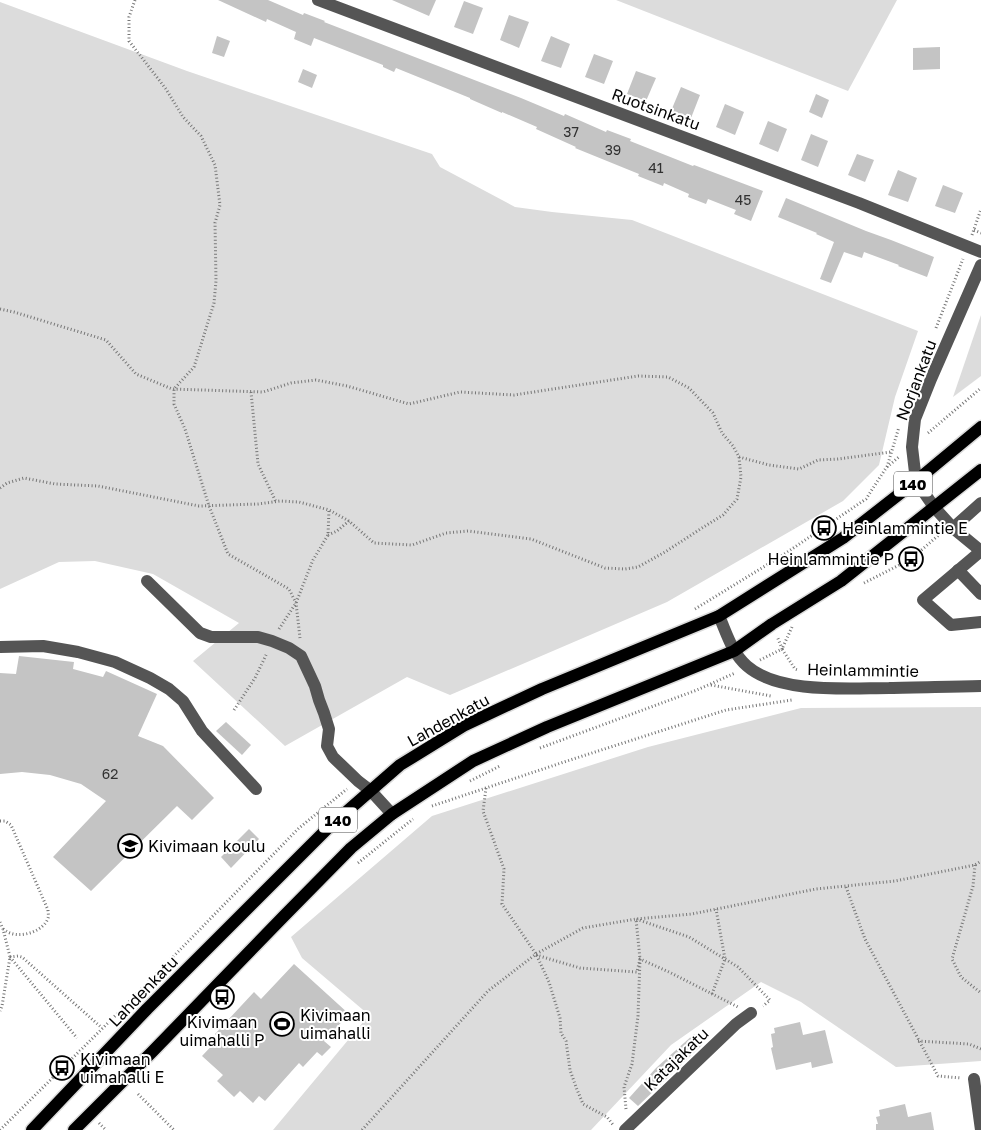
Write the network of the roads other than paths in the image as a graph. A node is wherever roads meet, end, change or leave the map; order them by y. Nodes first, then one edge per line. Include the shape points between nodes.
1 (318, 0) edge
2 (981, 252) edge
3 (981, 265) edge
4 (981, 427) edge
5 (981, 470) edge
6 (916, 481) junction
7 (981, 503) edge
8 (934, 507) junction
9 (952, 526) junction
10 (981, 551) edge
11 (958, 570) junction
12 (147, 581) dead end
13 (981, 594) edge
14 (719, 616) junction
15 (981, 622) edge
16 (0, 646) edge
17 (734, 650) junction
18 (981, 686) edge
19 (256, 789) dead end
20 (371, 791) junction
21 (392, 814) junction
22 (751, 1013) road end
23 (974, 1079) road end
24 (624, 1129) edge
25 (32, 1130) edge
26 (74, 1130) edge
27 (981, 1130) edge

1 - 2 street, Ruotsinkatu
3 - 6 street, Norjankatu via 915,418 912,447
4 - 6 main road, Lahdenkatu / 140
5 - 8 main road, 140
6 - 8 street, Norjankatu
6 - 14 main road, Lahdenkatu / 140 via 843,538
7 - 9 street
8 - 9 street, Norjankatu
8 - 17 main road, 140 via 841,580
9 - 10 street, Norjankatu
10 - 11 street
11 - 13 street
11 - 15 street via 923,600 951,625
12 - 20 street via 200,632 211,637 258,637 301,656 329,730 327,746 333,757
14 - 17 street, Heinlammintie
14 - 20 main road, Lahdenkatu / 140 via 542,689 465,725 400,765
16 - 19 street via 43,646 78,652 115,662 150,678 183,701 202,731
17 - 18 street, Heinlammintie via 747,666 764,677 786,684 824,689
17 - 21 main road, 140 via 473,761
20 - 21 street
20 - 25 main road, Lahdenkatu / 140 via 329,828 168,988
21 - 26 main road, 140 via 351,848
22 - 24 street, Katajakatu
23 - 27 street

